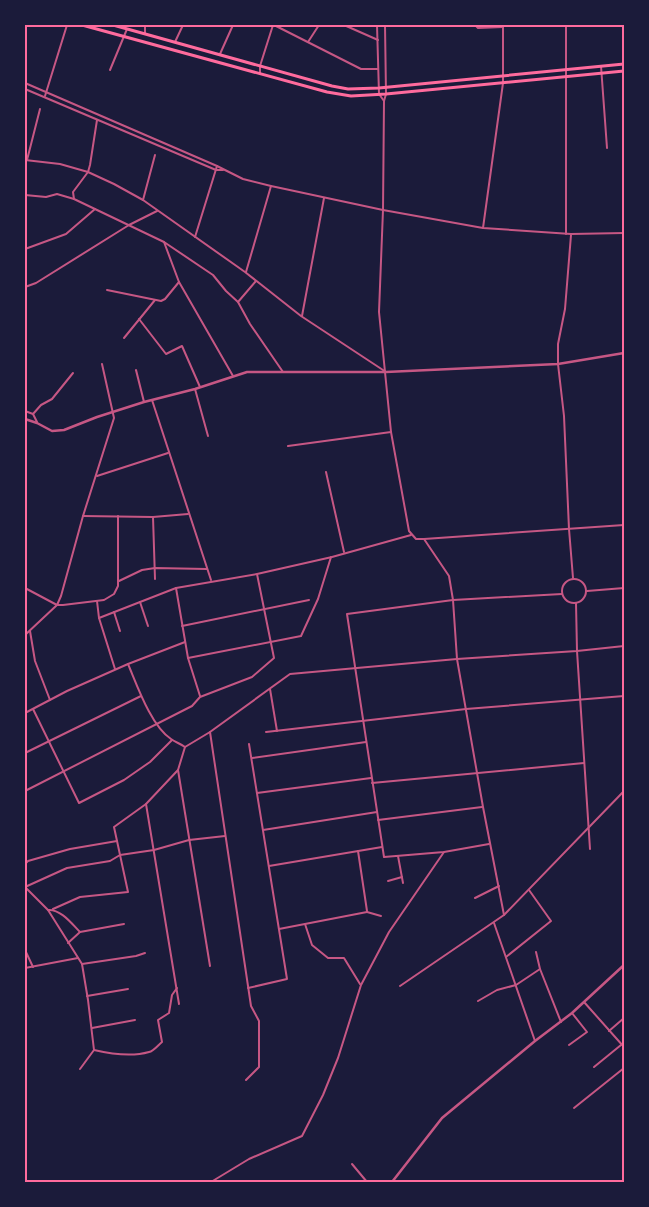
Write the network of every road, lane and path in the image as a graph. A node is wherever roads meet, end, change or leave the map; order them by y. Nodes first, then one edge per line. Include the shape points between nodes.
1 (67, 25) edge
2 (82, 25) edge
3 (113, 25) edge
4 (145, 25) edge
5 (182, 25) edge
6 (234, 25) edge
7 (273, 25) edge
8 (319, 25) edge
9 (344, 25) edge
10 (377, 25) edge
11 (385, 25) edge
12 (475, 25) edge
13 (566, 25) edge
14 (503, 26) edge
15 (281, 27) edge
16 (128, 29) junction
17 (145, 33) junction
18 (124, 36) junction
19 (378, 40) junction
20 (175, 42) junction
21 (308, 42) junction
22 (220, 54) junction
23 (624, 64) edge
24 (260, 66) junction
25 (601, 66) junction
26 (378, 69) junction
27 (566, 69) junction
28 (110, 70) dead end
29 (624, 70) edge
30 (601, 72) junction
31 (260, 74) junction
32 (503, 75) junction
33 (566, 76) junction
34 (25, 83) edge
35 (503, 83) junction
36 (386, 87) junction
37 (25, 88) edge
38 (379, 88) junction
39 (46, 92) junction
40 (379, 94) junction
41 (386, 94) junction
42 (45, 96) junction
43 (384, 100) junction
44 (40, 109) dead end
45 (97, 120) junction
46 (607, 148) dead end
47 (154, 155) dead end
48 (26, 160) edge
49 (218, 166) junction
50 (216, 170) junction
51 (225, 170) junction
52 (88, 172) junction
53 (271, 186) junction
54 (25, 195) edge
55 (324, 198) junction
56 (74, 199) junction
57 (143, 200) junction
58 (95, 209) junction
59 (383, 210) junction
60 (157, 211) junction
61 (129, 225) junction
62 (482, 228) junction
63 (624, 233) edge
64 (566, 234) junction
65 (571, 234) junction
66 (195, 236) junction
67 (164, 242) junction
68 (25, 249) edge
69 (245, 272) junction
70 (256, 281) junction
71 (179, 282) junction
72 (25, 287) edge
73 (107, 290) dead end
74 (155, 300) junction
75 (238, 302) junction
76 (301, 316) junction
77 (139, 319) junction
78 (124, 338) dead end
79 (624, 352) edge
80 (102, 364) dead end
81 (558, 364) junction
82 (136, 370) dead end
83 (283, 372) junction
84 (386, 372) junction
85 (72, 373) dead end
86 (233, 376) junction
87 (200, 387) junction
88 (195, 389) junction
89 (152, 400) junction
90 (144, 402) junction
91 (25, 411) edge
92 (112, 412) junction
93 (33, 414) junction
94 (25, 419) edge
95 (37, 423) junction
96 (391, 432) junction
97 (208, 436) dead end
98 (288, 446) dead end
99 (168, 453) junction
100 (326, 472) dead end
101 (96, 477) junction
102 (189, 514) junction
103 (83, 516) junction
104 (118, 516) junction
105 (153, 517) junction
106 (624, 525) edge
107 (569, 529) junction
108 (411, 535) junction
109 (424, 539) junction
110 (344, 552) junction
111 (332, 556) junction
112 (155, 568) junction
113 (207, 569) junction
114 (257, 574) junction
115 (573, 578) junction
116 (155, 579) dead end
117 (118, 581) junction
118 (211, 581) junction
119 (25, 588) edge
120 (176, 588) junction
121 (624, 588) edge
122 (587, 591) junction
123 (562, 594) junction
124 (309, 600) dead end
125 (453, 600) junction
126 (97, 601) junction
127 (140, 602) junction
128 (576, 604) junction
129 (57, 605) junction
130 (264, 609) junction
131 (114, 612) junction
132 (99, 618) junction
133 (148, 626) dead end
134 (182, 626) junction
135 (30, 631) junction
136 (120, 631) dead end
137 (25, 635) edge
138 (185, 642) junction
139 (270, 642) junction
140 (624, 646) edge
141 (577, 651) junction
142 (188, 658) junction
143 (457, 659) junction
144 (128, 664) junction
145 (355, 668) junction
146 (115, 670) junction
147 (270, 689) junction
148 (141, 696) junction
149 (624, 696) edge
150 (200, 697) junction
151 (50, 700) junction
152 (580, 700) junction
153 (466, 708) junction
154 (33, 709) junction
155 (25, 713) edge
156 (363, 721) junction
157 (157, 724) junction
158 (277, 731) junction
159 (210, 732) junction
160 (266, 732) dead end
161 (173, 740) junction
162 (48, 741) junction
163 (366, 742) junction
164 (249, 744) dead end
165 (184, 746) junction
166 (25, 753) edge
167 (252, 758) junction
168 (584, 763) junction
169 (178, 770) junction
170 (63, 771) junction
171 (478, 773) junction
172 (371, 778) junction
173 (372, 783) junction
174 (25, 791) edge
175 (624, 791) edge
176 (257, 793) junction
177 (146, 804) junction
178 (483, 807) junction
179 (376, 812) junction
180 (378, 820) junction
181 (588, 828) junction
182 (263, 830) junction
183 (225, 836) junction
184 (189, 840) junction
185 (117, 841) junction
186 (490, 844) junction
187 (382, 848) junction
188 (590, 849) dead end
189 (154, 850) junction
190 (358, 851) junction
191 (444, 852) junction
192 (120, 855) junction
193 (398, 856) junction
194 (25, 864) edge
195 (269, 866) junction
196 (402, 877) junction
197 (388, 881) dead end
198 (403, 883) dead end
199 (25, 886) edge
200 (499, 886) junction
201 (530, 890) junction
202 (475, 898) dead end
203 (53, 909) junction
204 (48, 910) junction
205 (367, 912) junction
206 (504, 915) junction
207 (381, 916) dead end
208 (494, 923) junction
209 (124, 924) dead end
210 (305, 924) junction
211 (279, 929) junction
212 (80, 932) junction
213 (68, 943) junction
214 (25, 950) edge
215 (536, 952) dead end
216 (145, 953) dead end
217 (506, 957) junction
218 (78, 958) junction
219 (82, 964) junction
220 (624, 965) edge
221 (210, 966) dead end
222 (33, 967) junction
223 (25, 968) edge
224 (540, 969) junction
225 (516, 984) junction
226 (361, 985) junction
227 (400, 986) dead end
228 (177, 988) junction
229 (248, 988) junction
230 (128, 989) dead end
231 (88, 996) junction
232 (478, 1002) dead end
233 (584, 1002) junction
234 (179, 1004) dead end
235 (572, 1013) junction
236 (624, 1018) edge
237 (135, 1020) dead end
238 (562, 1022) junction
239 (92, 1028) junction
240 (610, 1031) junction
241 (535, 1041) junction
242 (569, 1045) dead end
243 (621, 1045) junction
244 (624, 1048) edge
245 (94, 1050) junction
246 (594, 1067) dead end
247 (624, 1068) edge
248 (80, 1069) dead end
249 (246, 1080) dead end
250 (574, 1108) dead end
251 (352, 1164) dead end
252 (211, 1182) edge
253 (367, 1182) edge
254 (392, 1182) edge

1 - 39 street
2 - 18 main road
3 - 16 main road
4 - 17 street
5 - 20 street
6 - 22 street
7 - 15 street
7 - 24 street
8 - 21 street
9 - 19 street
10 - 19 street
11 - 36 street
12 - 14 street via 478,28
13 - 27 street
14 - 32 street
15 - 21 street
16 - 17 main road
16 - 18 street
17 - 20 main road
18 - 28 street
18 - 31 main road
19 - 26 street
20 - 22 main road
21 - 26 street via 361,69
22 - 24 main road
23 - 25 main road
24 - 31 street
24 - 38 main road via 340,88
25 - 27 main road
25 - 30 street
26 - 38 street
27 - 32 main road
27 - 33 street
29 - 30 main road
30 - 33 main road
30 - 46 street
31 - 40 main road via 351,96
32 - 35 street
32 - 36 main road
33 - 35 main road
33 - 64 street
34 - 39 street
35 - 41 main road
35 - 62 street
36 - 38 main road
36 - 41 street
37 - 42 street
38 - 40 street
39 - 42 street
39 - 49 street
40 - 41 main road
40 - 43 street
41 - 43 street
42 - 45 street
43 - 59 street
44 - 48 street
45 - 50 street
45 - 52 street
47 - 57 street
48 - 52 street via 60,164
49 - 50 street
49 - 51 street
50 - 51 street
50 - 66 street
51 - 53 street
52 - 56 street via 73,192
52 - 57 street
53 - 55 street
53 - 69 street
54 - 56 street via 57,194
55 - 59 street
55 - 76 street
56 - 58 street
57 - 60 street
58 - 61 street
58 - 68 street via 66,234
59 - 62 street
59 - 84 street via 379,312
60 - 61 street
60 - 66 street
61 - 67 street
61 - 72 street
62 - 64 street
63 - 65 street
64 - 65 street
65 - 81 street
66 - 69 street
67 - 71 street
67 - 75 street via 213,275
69 - 70 street
70 - 75 street
70 - 76 street
71 - 74 street via 165,299
71 - 86 street
73 - 74 street
74 - 77 street
75 - 83 street
76 - 84 street
77 - 78 street
77 - 87 street via 166,354 182,346
79 - 81 street
80 - 92 street
81 - 84 street
81 - 107 street via 564,416
82 - 90 street
83 - 84 street
83 - 86 street via 247,372
84 - 96 street
85 - 93 street via 52,399
86 - 87 street
87 - 88 street
88 - 89 street
88 - 97 street
89 - 90 street
89 - 99 street
90 - 92 street
91 - 93 street
92 - 95 street via 56,432
92 - 101 street via 114,418
93 - 95 street
94 - 95 street
96 - 98 street
96 - 108 street
99 - 101 street
99 - 102 street
100 - 110 street
101 - 103 street
102 - 105 street
102 - 113 street
103 - 104 street
103 - 129 street
104 - 105 street
104 - 117 street
105 - 112 street
106 - 107 street
107 - 109 street
107 - 115 street
108 - 109 street
108 - 110 street
109 - 125 street via 449,576
110 - 111 street
111 - 114 street
111 - 139 street via 301,636
112 - 113 street
112 - 116 street
112 - 117 street
113 - 118 street
114 - 118 street
114 - 130 street
115 - 122 street via 582,582
115 - 123 street via 564,584
117 - 126 street via 114,594
118 - 120 street
119 - 129 street
120 - 127 street
120 - 134 street
121 - 122 street
122 - 128 street via 584,599
123 - 125 street
123 - 128 street via 567,601
124 - 130 street
125 - 143 street
125 - 145 street via 347,614
126 - 129 street
126 - 132 street
127 - 131 street
127 - 133 street
128 - 141 street
129 - 135 street
130 - 134 street
130 - 139 street
131 - 132 street
131 - 136 street
132 - 146 street
134 - 138 street
135 - 137 street
135 - 151 street via 35,661
138 - 142 street
138 - 144 street
139 - 142 street
139 - 150 street via 274,658 252,677
140 - 141 street
141 - 143 street
141 - 152 street
142 - 150 street
143 - 145 street
143 - 153 street
144 - 146 street
144 - 148 street
145 - 147 street via 290,674
145 - 156 street
146 - 151 street
147 - 158 street
147 - 159 street
148 - 157 street
148 - 162 street
149 - 152 street
150 - 157 street via 192,706
151 - 154 street
152 - 153 street
152 - 168 street
153 - 156 street
153 - 171 street
154 - 155 street
154 - 162 street
156 - 158 street
156 - 163 street
157 - 161 street
157 - 170 street
158 - 160 street
159 - 165 street
159 - 183 street
161 - 165 street
161 - 170 street via 124,780 79,803
162 - 166 street
162 - 170 street
163 - 167 street
163 - 172 street
164 - 167 street
165 - 169 street
167 - 176 street
168 - 171 street
168 - 181 street
169 - 177 street
169 - 184 street
170 - 174 street
171 - 173 street
171 - 178 street
172 - 173 street
172 - 176 street
173 - 179 street
175 - 181 street
176 - 182 street
177 - 185 street via 114,826
177 - 189 street
178 - 180 street
178 - 186 street
179 - 180 street
179 - 182 street
180 - 187 street
181 - 188 street
181 - 201 street
182 - 195 street
183 - 184 street
183 - 229 street
184 - 189 street
184 - 221 street
185 - 192 street
185 - 194 street via 70,848
186 - 191 street
186 - 200 street
187 - 190 street
187 - 193 street via 384,857
189 - 192 street
189 - 228 street
190 - 195 street
190 - 205 street
191 - 193 street
191 - 226 street via 389,932
192 - 199 street via 110,861 67,868
192 - 203 street via 128,892 80,897
193 - 196 street
195 - 211 street
196 - 197 street
196 - 198 street
199 - 204 street
200 - 202 street
200 - 206 street
201 - 206 street
201 - 217 street via 551,921
203 - 204 street
203 - 212 street
204 - 213 street
205 - 207 street
205 - 210 street
206 - 208 street
208 - 217 street
208 - 227 street
209 - 212 street
210 - 211 street
210 - 226 street via 312,945 328,958 344,958
211 - 229 street via 287,979
212 - 213 street
213 - 218 street
214 - 222 street
215 - 224 street
216 - 219 street
217 - 225 street
218 - 219 street
218 - 222 street
219 - 231 street
220 - 233 street
222 - 223 street
224 - 225 street
224 - 238 street
225 - 232 street via 497,990
225 - 241 street
226 - 252 street via 332,1073 302,1136 249,1159
228 - 234 street
228 - 245 street via 172,995 169,1013 158,1020 162,1042 151,1052 110,1054
229 - 249 street via 251,1006 259,1021 259,1067
230 - 231 street
231 - 239 street
233 - 235 street
233 - 240 street
235 - 238 street
235 - 242 street via 587,1032
236 - 240 street
237 - 239 street
238 - 241 street
239 - 245 street
240 - 243 street
241 - 254 street via 442,1118
243 - 244 street
243 - 246 street
245 - 248 street
247 - 250 street
251 - 253 street

